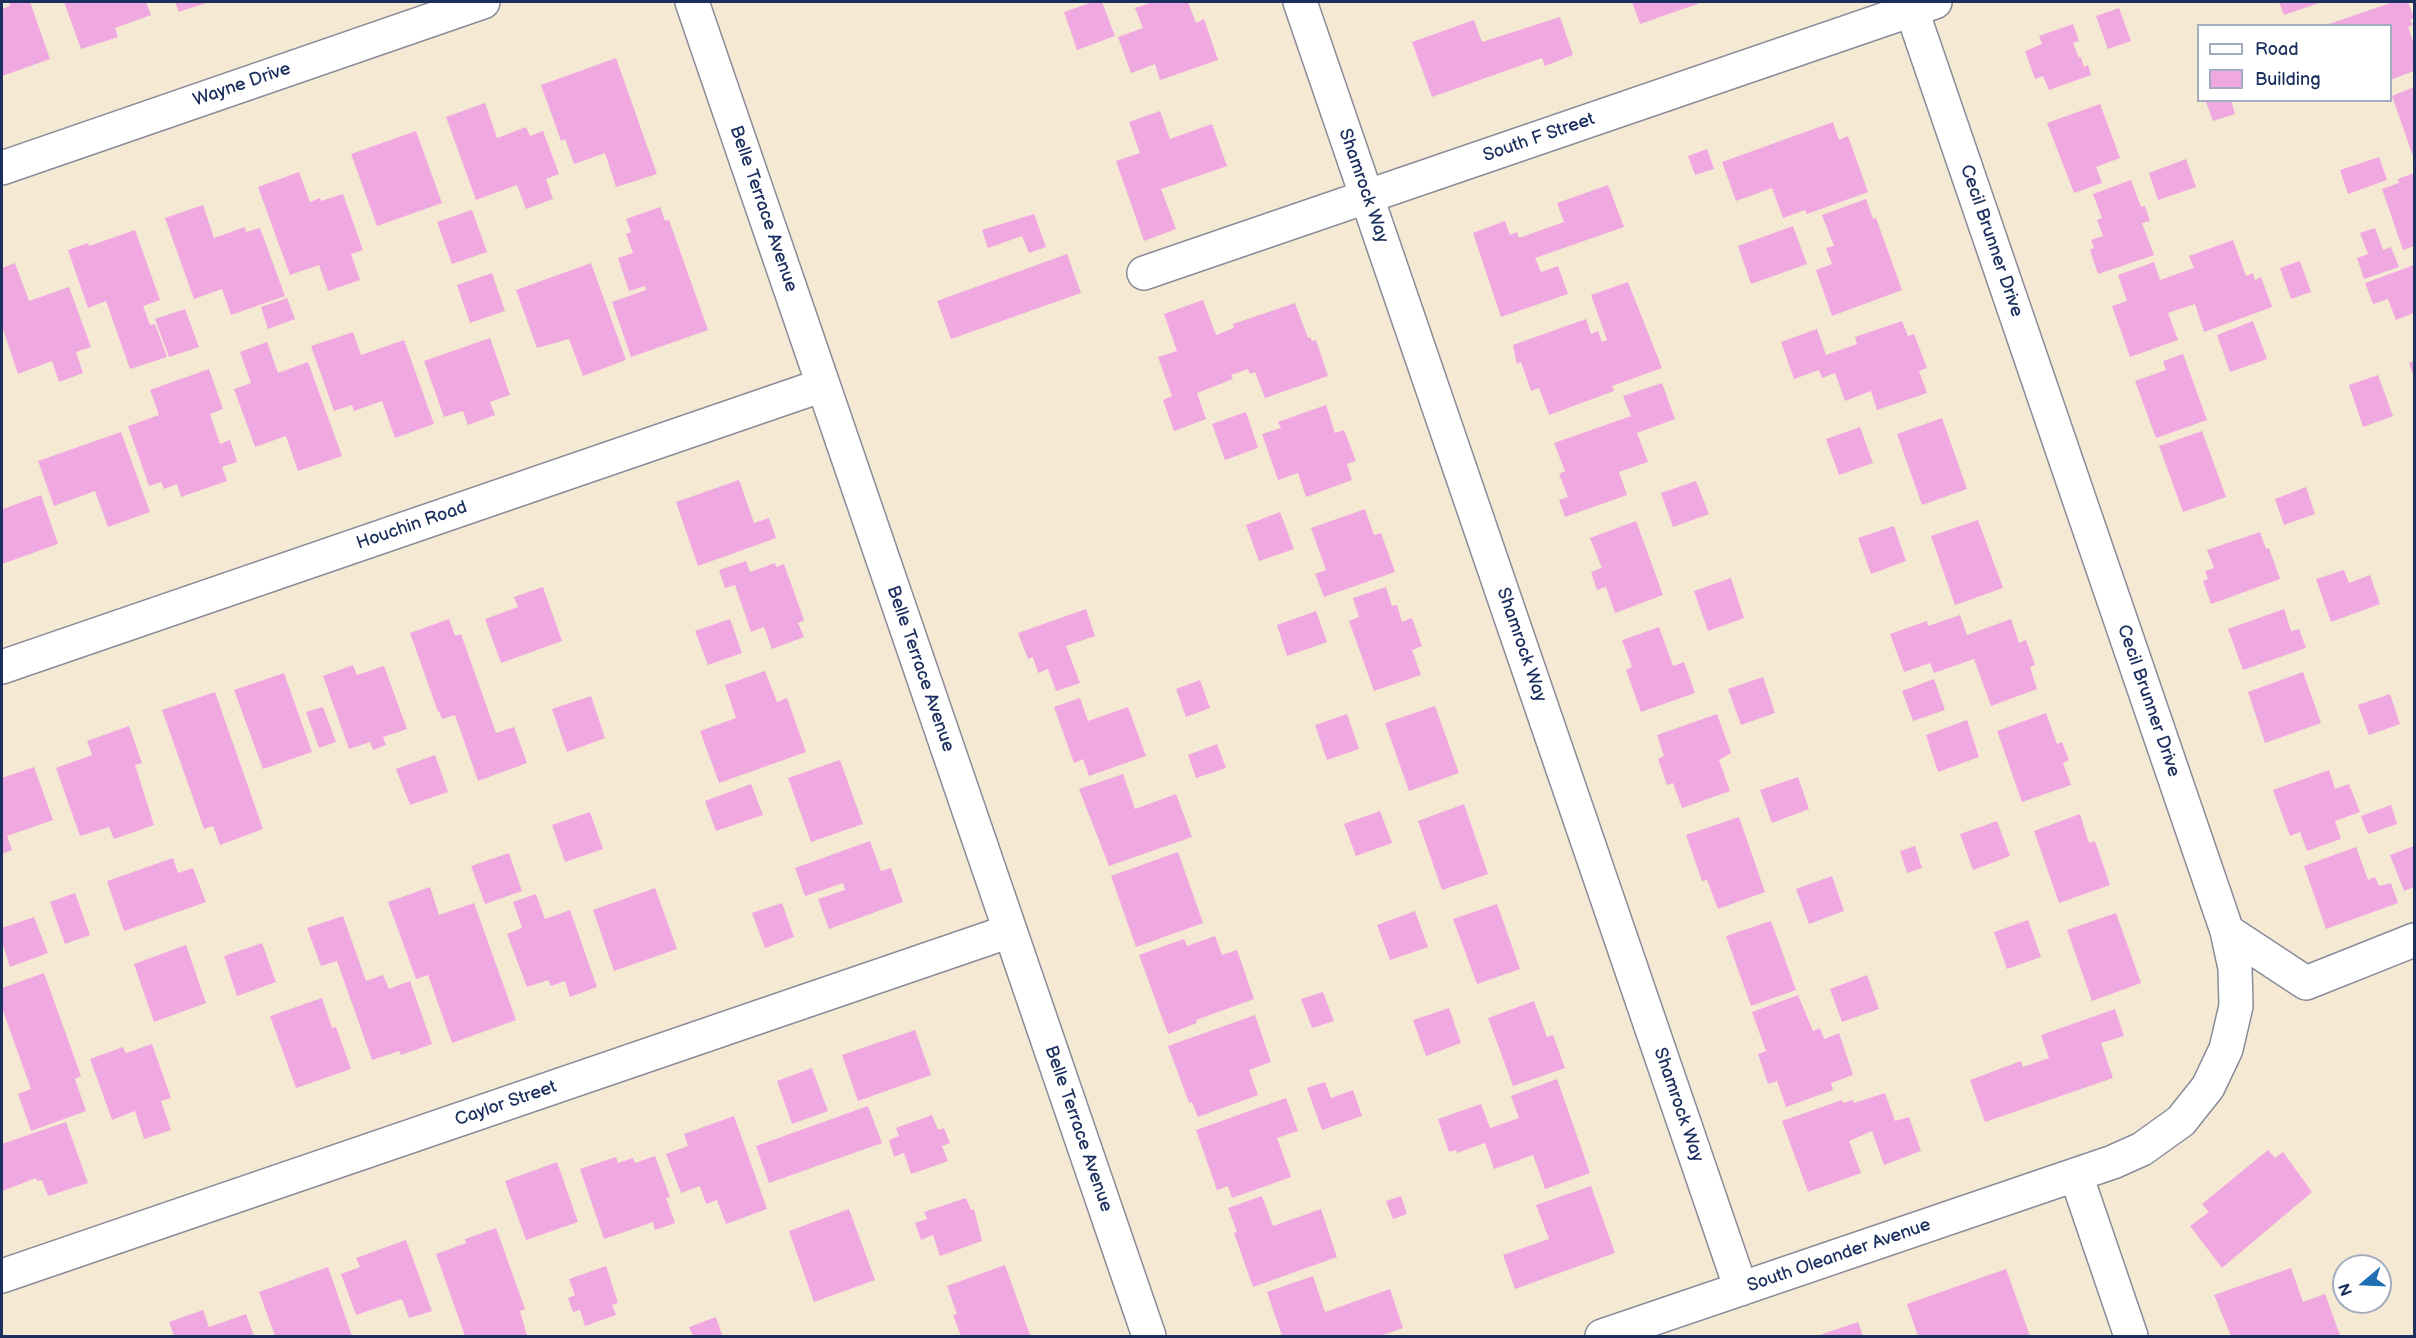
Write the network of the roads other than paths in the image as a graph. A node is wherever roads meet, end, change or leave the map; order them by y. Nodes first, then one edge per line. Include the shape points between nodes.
1 (483, 2) edge
2 (692, 2) edge
3 (1300, 2) edge
4 (1918, 4) edge
5 (2, 168) edge
6 (1367, 197) junction
7 (1144, 273) dead end
8 (823, 385) junction
9 (2, 667) edge
10 (1010, 931) junction
11 (2227, 931) junction
12 (2415, 940) edge
13 (2076, 1175) junction
14 (2, 1276) edge
15 (1741, 1289) junction
16 (1649, 1329) edge
17 (1149, 1336) edge
18 (1602, 1336) edge
19 (2131, 1336) edge

1 - 5 street, Wayne Drive
2 - 8 street, Belle Terrace Avenue
3 - 6 street, Shamrock Way
4 - 6 street, South F Street
4 - 11 street, Cecil Brunner Drive
6 - 7 street, South F Street
6 - 15 street, Shamrock Way
8 - 9 street, Houchin Road
8 - 10 street, Belle Terrace Avenue
10 - 14 street, Caylor Street
10 - 17 street, Belle Terrace Avenue
11 - 12 street via 2306,983
11 - 13 street, Cecil Brunner Drive via 2235,968 2236,1006 2226,1049 2208,1087 2181,1121 2142,1149
13 - 15 street, South Oleander Avenue
13 - 19 street
15 - 16 street, South Oleander Avenue
16 - 18 street, South Oleander Avenue

